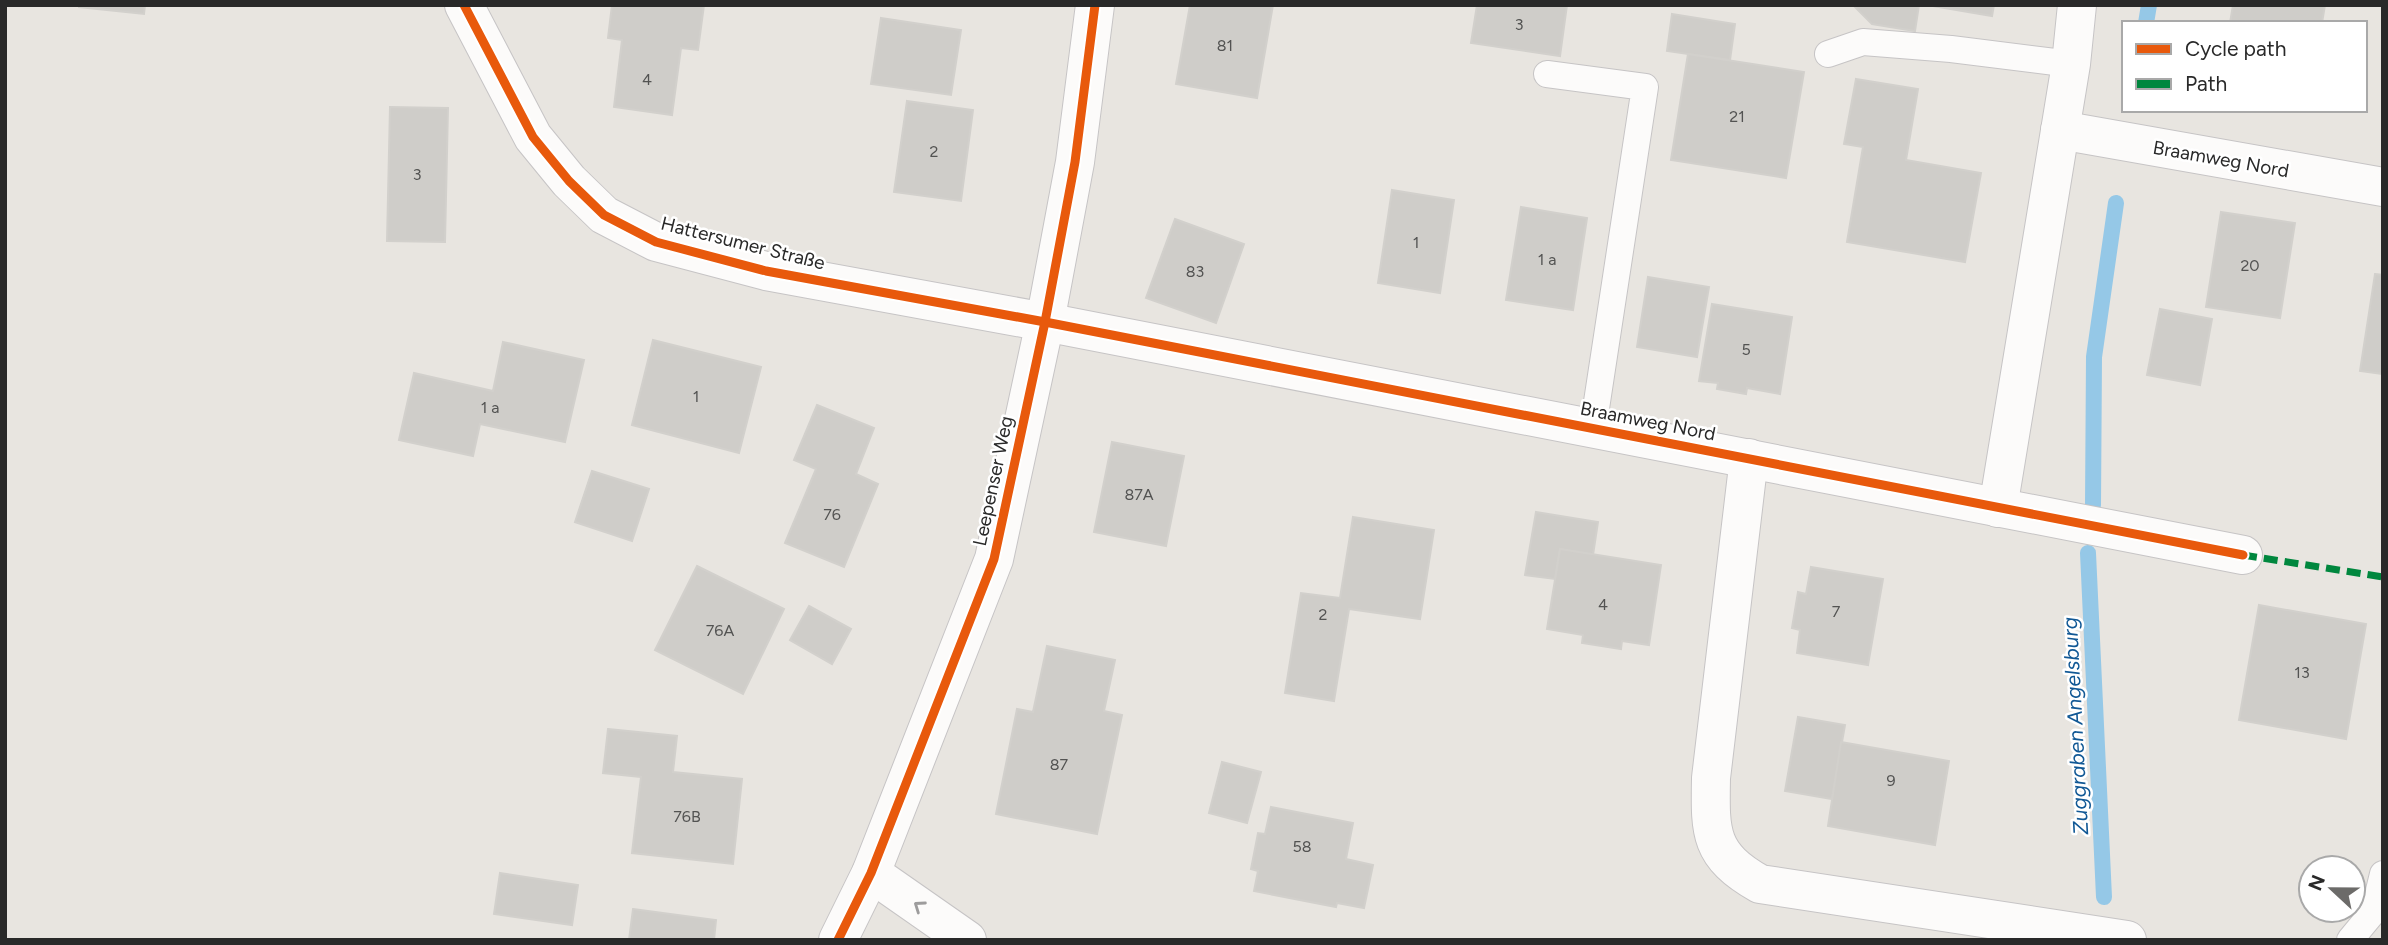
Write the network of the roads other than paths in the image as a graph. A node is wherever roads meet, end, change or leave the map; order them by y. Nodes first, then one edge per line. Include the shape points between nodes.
1 (464, 5) edge
2 (1095, 5) edge
3 (2077, 5) edge
4 (1828, 54) dead end
5 (2071, 64) junction
6 (1547, 74) dead end
7 (2060, 130) junction
8 (2383, 187) edge
9 (1045, 322) junction
10 (1593, 428) junction
11 (1749, 458) junction
12 (1998, 509) junction
13 (2243, 555) dead end
14 (871, 873) junction
15 (2383, 874) edge
16 (838, 940) edge
17 (967, 940) edge
18 (2127, 940) edge
19 (2350, 940) edge

1 - 9 street, Hattersumer Straße via 533,137 604,215 656,242 766,271
2 - 9 street, Leepenser Weg via 1075,162
3 - 5 street
4 - 5 lane via 1863,43
5 - 7 street
6 - 10 lane via 1645,88
7 - 8 street, Braamweg Nord
7 - 12 street
9 - 10 street, Braamweg Nord
9 - 14 street, Leepenser Weg via 995,559
10 - 11 street, Braamweg Nord
11 - 12 street, Braamweg Nord
11 - 18 street via 1711,778 1710,826 1721,851 1738,872 1760,884
12 - 13 street, Braamweg Nord
14 - 16 street, Leepenser Weg
17 -> 14 street
15 - 19 lane via 2374,911

